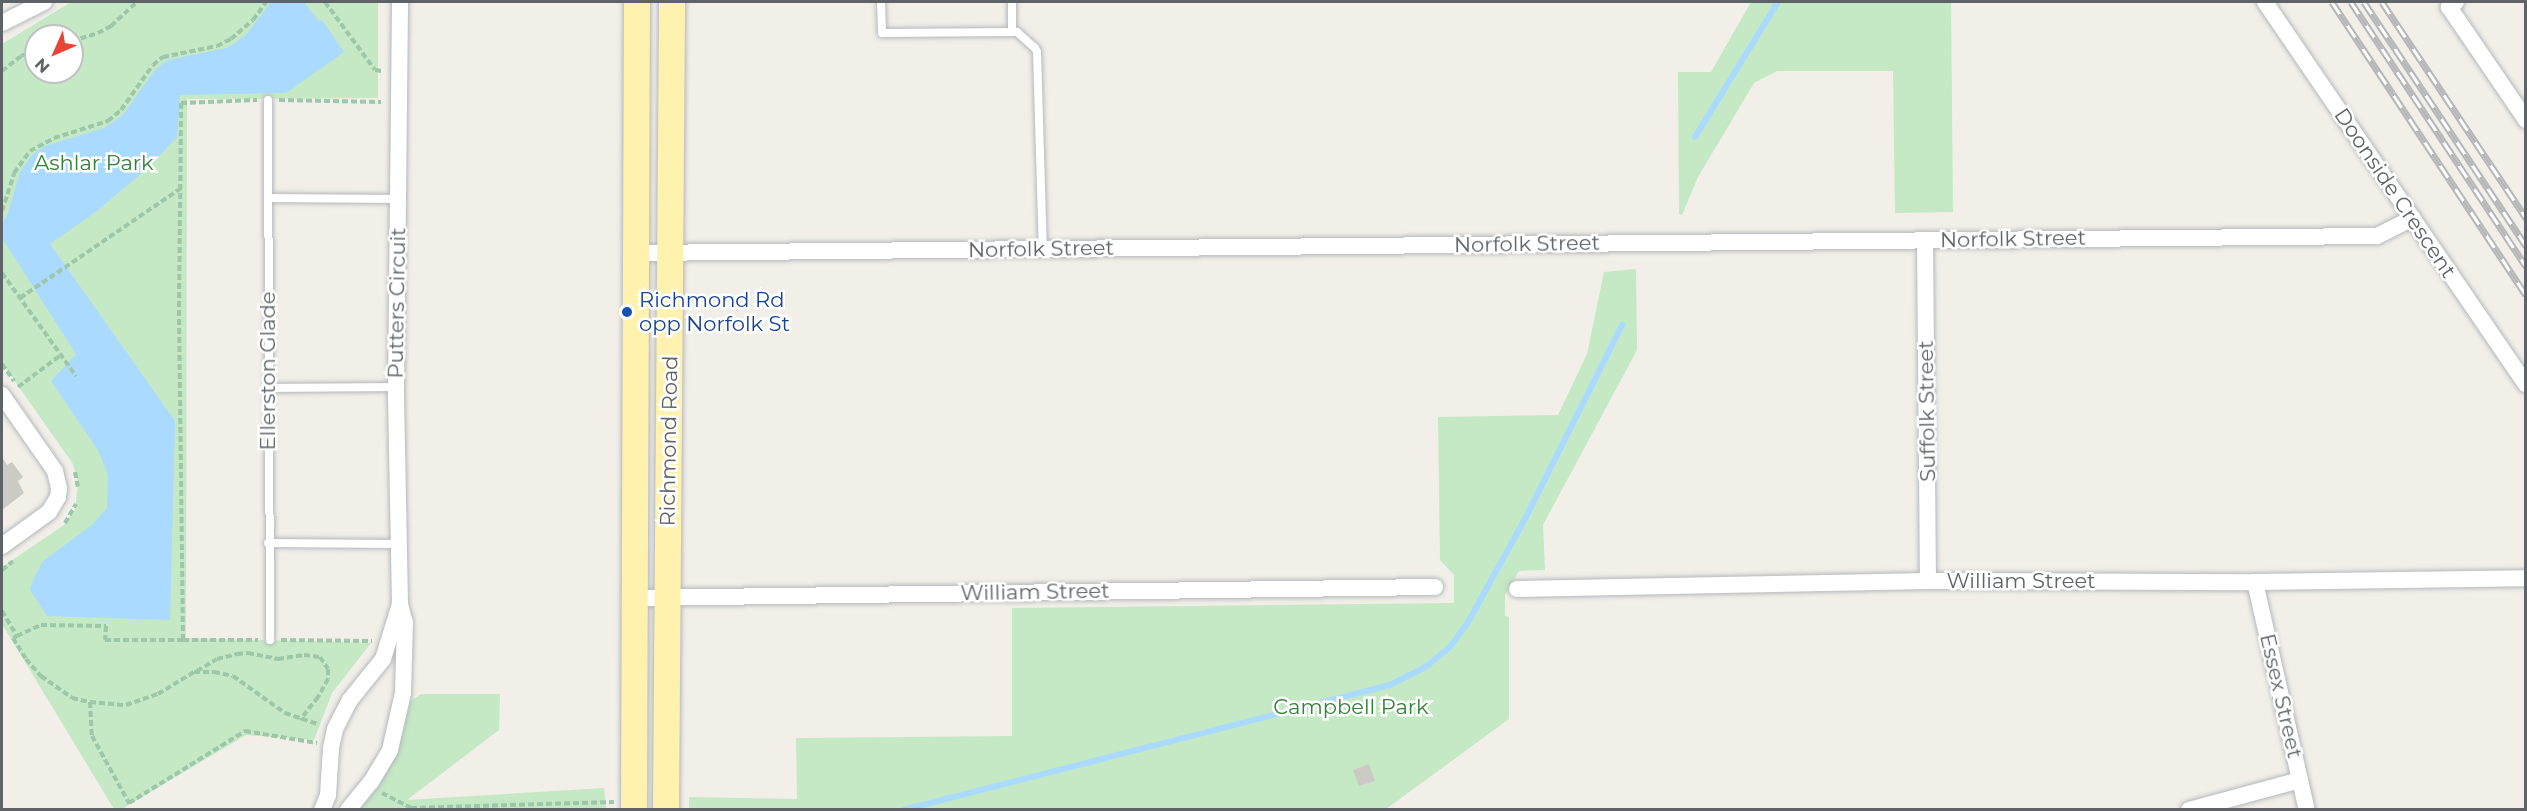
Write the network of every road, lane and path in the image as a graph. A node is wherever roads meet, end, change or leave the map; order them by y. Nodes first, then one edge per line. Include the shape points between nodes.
1 (44, 2) edge
2 (137, 2) edge
3 (266, 2) edge
4 (325, 2) edge
5 (400, 2) edge
6 (638, 2) edge
7 (672, 2) edge
8 (881, 2) edge
9 (1012, 2) edge
10 (2265, 2) edge
11 (2453, 4) edge
12 (2, 23) edge
13 (1012, 31) junction
14 (84, 37) edge
15 (24, 55) edge
16 (2, 71) edge
17 (383, 71) dead end
18 (268, 100) junction
19 (381, 112) dead end
20 (2526, 120) edge
21 (181, 188) junction
22 (269, 198) junction
23 (399, 199) junction
24 (2, 212) edge
25 (2413, 218) junction
26 (1925, 240) junction
27 (1043, 249) junction
28 (638, 253) junction
29 (669, 253) junction
30 (2, 273) edge
31 (20, 298) junction
32 (61, 356) junction
33 (76, 376) dead end
34 (2526, 385) edge
35 (18, 387) dead end
36 (396, 387) junction
37 (268, 388) junction
38 (2, 395) edge
39 (267, 543) junction
40 (398, 544) junction
41 (2, 546) edge
42 (2526, 578) edge
43 (1929, 581) junction
44 (2255, 582) junction
45 (1435, 587) dead end
46 (1518, 589) dead end
47 (634, 598) junction
48 (667, 598) junction
49 (400, 604) junction
50 (2, 611) edge
51 (17, 636) junction
52 (270, 640) dead end
53 (376, 641) dead end
54 (372, 647) dead end
55 (194, 672) junction
56 (90, 702) junction
57 (300, 720) junction
58 (2300, 780) junction
59 (379, 791) dead end
60 (625, 806) edge
61 (322, 810) edge
62 (348, 810) edge
63 (666, 810) edge
64 (2189, 810) edge
65 (2307, 810) edge

1 - 12 street
2 - 14 path via 111,26
3 - 24 path via 231,39 217,46 164,57 108,121 54,138 30,151 14,173
4 - 17 path via 375,70
5 - 23 street, Putters Circuit
6 - 28 main road, Richmond Road
7 - 29 main road, Richmond Road
8 - 13 lane via 882,33
9 - 13 lane
10 - 25 street, Doonside Crescent
11 - 20 street
13 - 27 lane via 1020,33 1037,52
15 - 16 path
18 - 19 path via 381,102
18 - 21 path via 181,103
18 - 22 lane, Ellerston Glade
21 - 31 path
21 - 51 path via 183,640 105,640 105,626 41,625
22 - 23 lane
22 - 37 lane, Ellerston Glade
23 - 36 street, Putters Circuit
25 - 26 street, Norfolk Street via 2377,236
25 - 34 street, Doonside Crescent
26 - 27 street, Norfolk Street
26 - 43 street, Suffolk Street
27 - 29 street, Norfolk Street
28 - 29 street, Norfolk Street
28 - 47 main road, Richmond Road
29 - 48 main road, Richmond Road
30 - 31 path
31 - 32 path
32 - 33 path
32 - 35 path
36 - 37 lane
36 - 40 street, Putters Circuit
37 - 39 lane, Ellerston Glade
38 - 41 street via 55,471 59,489 49,512
39 - 40 lane
39 - 52 lane, Ellerston Glade
40 - 49 street, Putters Circuit
42 - 44 street, William Street
43 - 44 street, William Street
43 - 46 street, William Street
44 - 58 street, Essex Street
45 - 48 street, William Street
47 - 48 street, William Street
47 - 60 main road, Richmond Road
48 - 63 main road, Richmond Road
49 - 61 street, Putters Circuit via 383,658 350,700 335,729 328,795
49 - 62 street, Putters Circuit via 405,623 403,693 395,736 371,782
50 - 51 path
51 - 56 path via 13,638 17,645 41,676 72,698
53 - 54 path
55 - 56 path via 158,694 126,705
55 - 57 path via 233,676
55 - 57 path via 217,659 237,654 278,659 320,657 328,669 328,679
56 - 57 path via 92,736 129,803 245,731 317,743 322,726
58 - 64 street
58 - 65 street, Essex Street
59 - 60 path via 411,807

